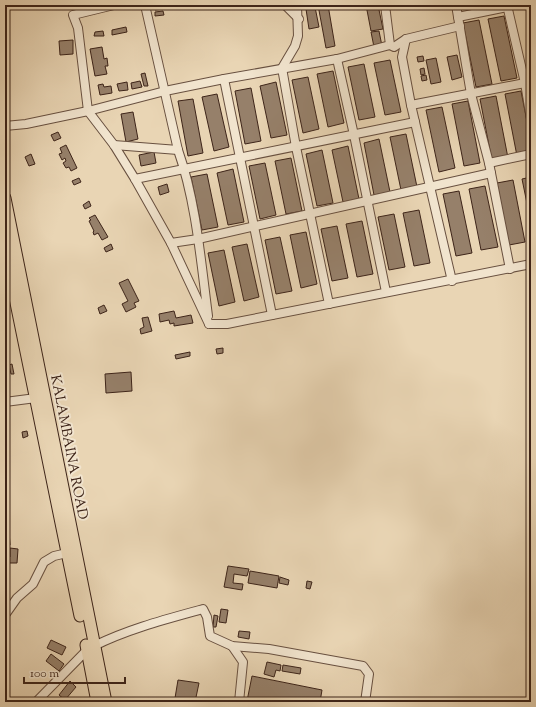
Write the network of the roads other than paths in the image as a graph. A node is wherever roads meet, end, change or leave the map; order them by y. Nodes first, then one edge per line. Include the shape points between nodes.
1 (114, 5) edge
2 (145, 5) edge
3 (285, 5) edge
4 (297, 5) edge
5 (385, 5) edge
6 (456, 5) edge
7 (507, 6) edge
8 (458, 17) junction
9 (299, 19) junction
10 (460, 26) junction
11 (406, 39) junction
12 (392, 46) junction
13 (402, 57) junction
14 (337, 58) junction
15 (282, 68) junction
16 (224, 79) junction
17 (525, 83) junction
18 (165, 91) junction
19 (471, 94) junction
20 (411, 105) junction
21 (88, 111) junction
22 (531, 119) edge
23 (415, 122) junction
24 (5, 126) edge
25 (354, 135) junction
26 (114, 145) junction
27 (296, 147) junction
28 (178, 150) junction
29 (531, 154) edge
30 (239, 159) junction
31 (489, 163) junction
32 (185, 169) junction
33 (491, 173) junction
34 (135, 179) junction
35 (431, 187) junction
36 (5, 198) edge
37 (368, 200) junction
38 (311, 213) junction
39 (253, 226) junction
40 (198, 239) junction
41 (171, 243) junction
42 (5, 249) edge
43 (6, 260) edge
44 (531, 264) edge
45 (510, 269) junction
46 (452, 281) junction
47 (386, 292) junction
48 (329, 304) junction
49 (272, 315) junction
50 (209, 324) junction
51 (36, 398) junction
52 (5, 402) edge
53 (67, 553) junction
54 (5, 614) edge
55 (232, 646) junction
56 (91, 648) junction
57 (36, 702) edge
58 (97, 702) edge
59 (106, 702) edge
60 (238, 702) edge
61 (365, 702) edge

1 - 21 street via 73,15 78,28
2 - 18 street
3 - 9 street
4 - 9 street
5 - 12 street
6 - 8 street
7 - 8 street
7 - 17 street
8 - 10 street
9 - 15 street via 295,46
10 - 11 street
10 - 19 street
11 - 12 street
11 - 13 street
12 - 13 street
12 - 14 street
13 - 20 street
14 - 15 street
14 - 25 street
15 - 16 street
15 - 27 street
16 - 18 street
16 - 30 street
17 - 19 street
17 - 22 street
18 - 21 street
18 - 28 street
19 - 20 street
19 - 31 street
20 - 23 street
21 - 24 street
21 - 26 street
23 - 25 street
23 - 35 street
25 - 27 street
25 - 37 street
26 - 28 street
26 - 34 street
27 - 30 street
27 - 38 street
28 - 32 street
29 - 31 street
30 - 32 street
30 - 39 street
31 - 33 street
32 - 34 street
32 - 40 street
33 - 35 street
33 - 45 street
34 - 41 street
35 - 37 street
35 - 46 street
36 - 56 main road, KALAMBAINA ROAD
37 - 38 street
37 - 47 street
38 - 39 street
38 - 48 street
39 - 40 street
39 - 49 street
40 - 41 street
40 - 50 street
41 - 50 street
42 - 43 main road
43 - 51 main road
44 - 45 street
45 - 46 street
46 - 47 street
47 - 48 street
48 - 49 street
49 - 50 street via 227,324
51 - 52 street
51 - 53 main road
53 - 54 street via 44,562 33,584 17,598
53 - 56 main road
55 - 56 street via 210,636 203,609 144,626
55 - 60 street via 243,662
55 - 61 street via 363,666 369,674
56 - 57 street
56 - 58 main road
56 - 59 main road, KALAMBAINA ROAD

